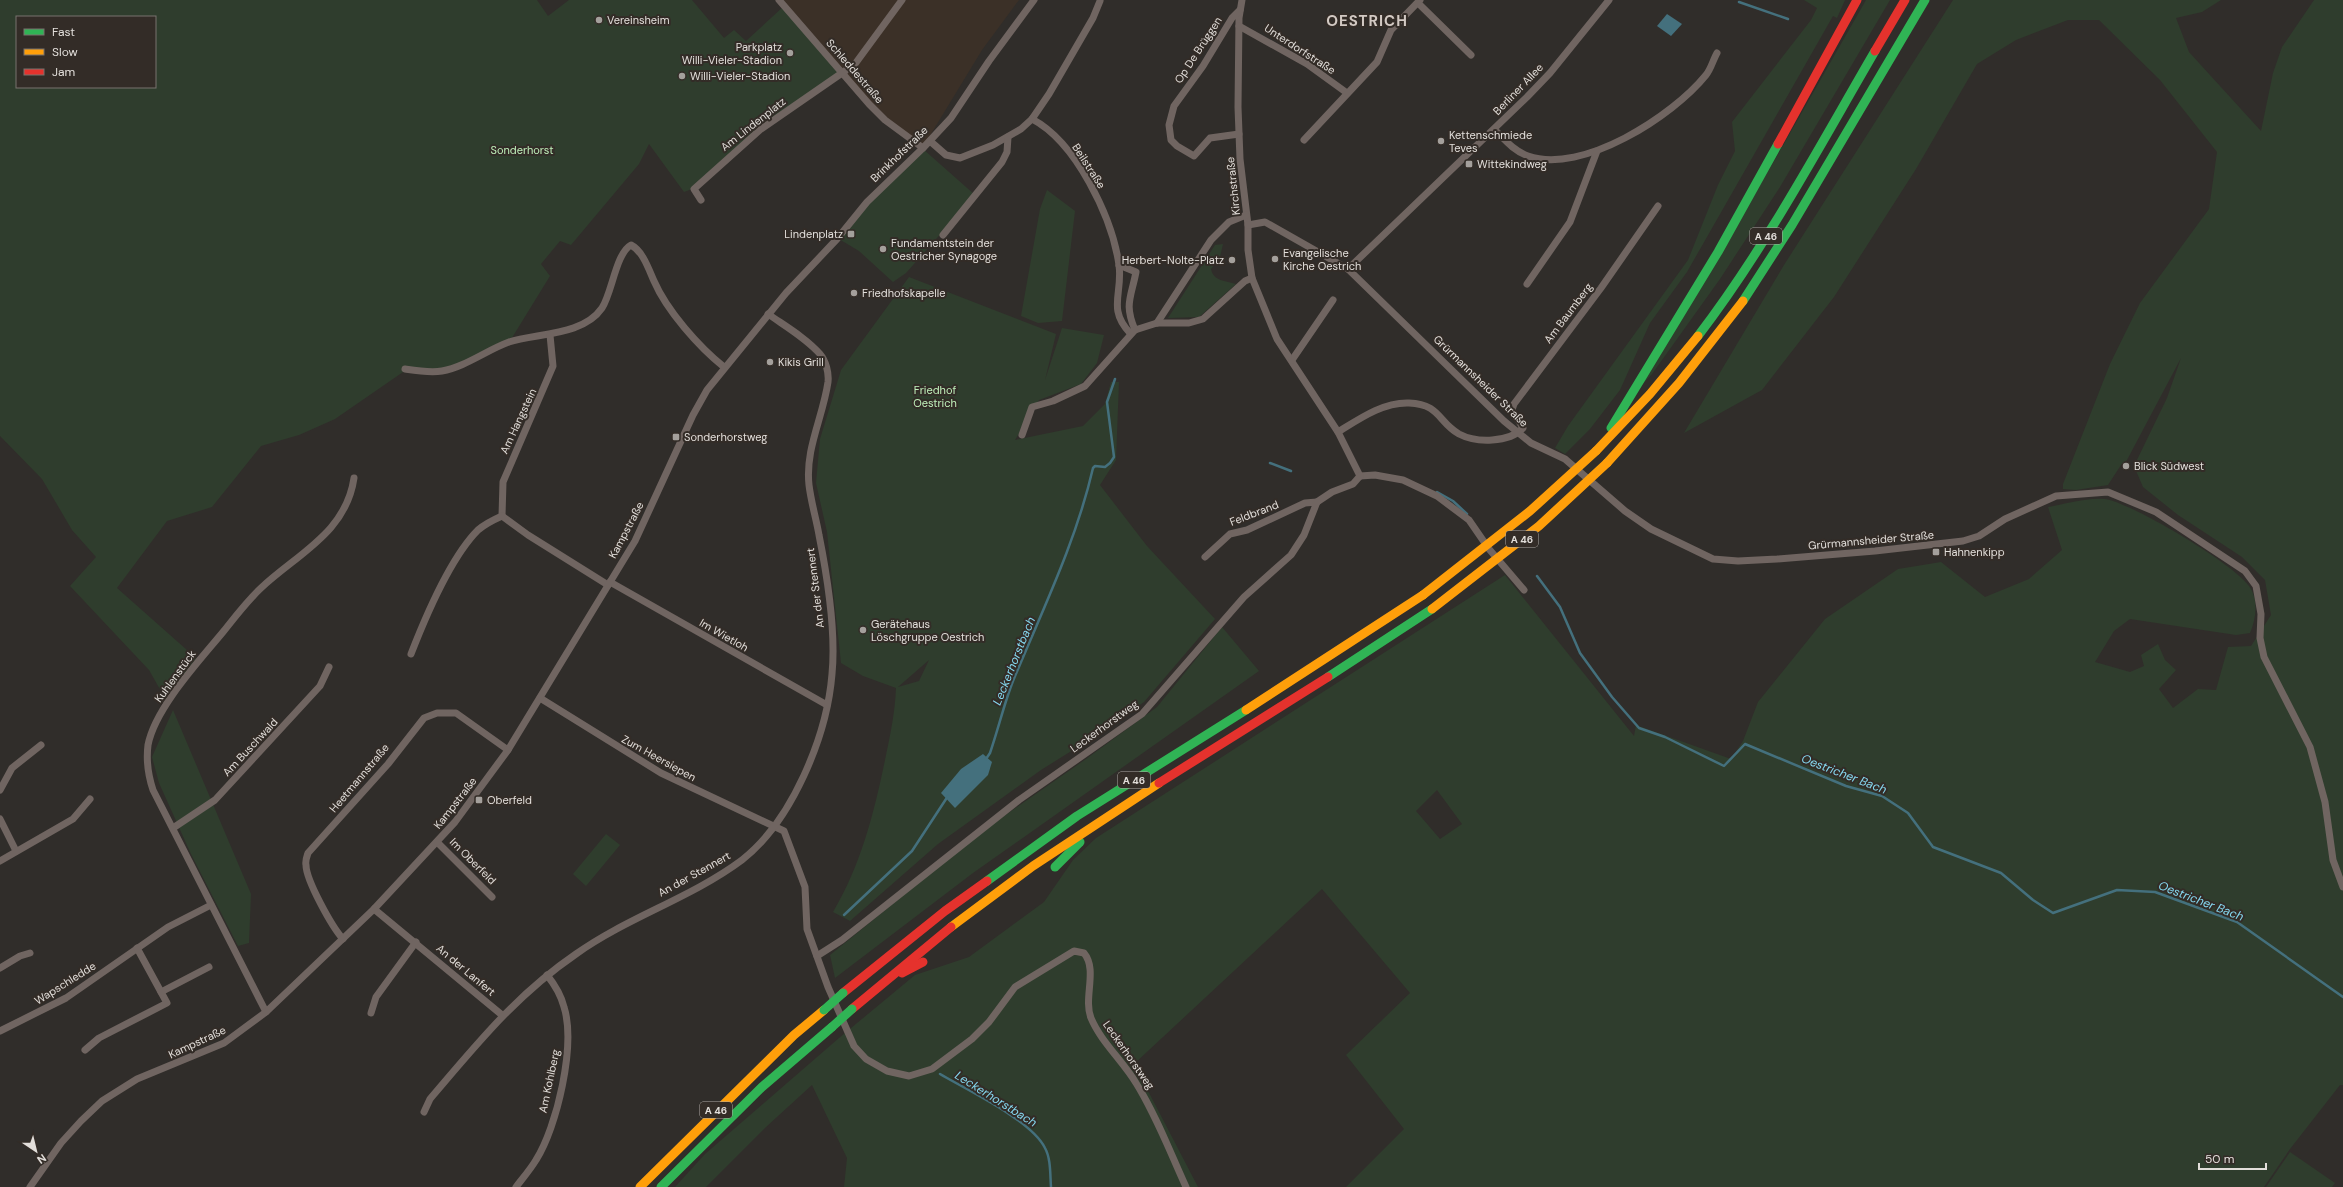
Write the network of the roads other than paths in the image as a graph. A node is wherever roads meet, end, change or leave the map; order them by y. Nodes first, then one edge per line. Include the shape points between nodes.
1 (779, 0) edge
2 (902, 0) edge
3 (1034, 0) edge
4 (1242, 0) edge
5 (1609, 0) edge
6 (1857, 0) edge
7 (1905, 0) edge
8 (1925, 0) edge
9 (1100, 1) dead end
10 (1419, 1) edge
11 (1240, 10) junction
12 (1239, 26) junction
13 (1717, 53) dead end
14 (1471, 55) dead end
15 (842, 74) junction
16 (1348, 93) junction
17 (1032, 119) junction
18 (1495, 130) junction
19 (1239, 134) junction
20 (1008, 137) junction
21 (1304, 140) dead end
22 (930, 141) junction
23 (923, 148) junction
24 (1597, 150) junction
25 (701, 200) dead end
26 (1658, 206) dead end
27 (1246, 215) junction
28 (1248, 225) junction
29 (943, 234) dead end
30 (1119, 265) junction
31 (1348, 269) junction
32 (1252, 278) junction
33 (1527, 284) dead end
34 (1332, 300) dead end
35 (768, 314) junction
36 (1157, 323) junction
37 (1131, 334) junction
38 (550, 335) junction
39 (1292, 360) junction
40 (724, 367) junction
41 (406, 369) dead end
42 (1338, 432) junction
43 (1518, 433) junction
44 (1022, 435) dead end
45 (1596, 451) junction
46 (1360, 476) junction
47 (354, 478) dead end
48 (1317, 502) junction
49 (502, 516) junction
50 (1205, 557) dead end
51 (609, 583) junction
52 (1524, 590) dead end
53 (411, 654) dead end
54 (329, 667) dead end
55 (540, 698) junction
56 (827, 705) junction
57 (41, 745) dead end
58 (508, 750) junction
59 (0, 790) edge
60 (90, 799) dead end
61 (1121, 807) junction
62 (0, 819) edge
63 (773, 827) junction
64 (173, 828) junction
65 (437, 842) junction
66 (16, 851) junction
67 (0, 861) edge
68 (1055, 867) dead end
69 (2343, 887) edge
70 (492, 896) dead end
71 (211, 905) junction
72 (374, 909) junction
73 (343, 939) junction
74 (416, 942) junction
75 (136, 948) junction
76 (30, 953) dead end
77 (817, 956) junction
78 (923, 962) dead end
79 (209, 967) dead end
80 (0, 968) edge
81 (547, 975) junction
82 (883, 983) junction
83 (161, 992) junction
84 (266, 1012) junction
85 (372, 1013) dead end
86 (502, 1015) junction
87 (0, 1030) edge
88 (794, 1035) junction
89 (85, 1050) dead end
90 (756, 1058) dead end
91 (424, 1112) dead end
92 (30, 1187) edge
93 (516, 1187) edge
94 (640, 1187) edge
95 (661, 1187) edge
96 (1186, 1187) edge

1 - 15 street, Schleddestraße
2 - 15 street via 855,64
3 - 22 street, Brinkhofstraße via 988,61 951,118
4 - 11 street, Kirchstraße
5 - 18 street, Berliner Allee via 1550,73
6 - 45 highway via 1718,252
7 - 45 highway, A 46 via 1807,169 1730,292 1656,388
8 - 61 highway, A 46, bridge via 1786,235 1745,298 1669,398 1607,463 1538,526 1432,610 1365,655
9 - 17 street via 1069,61
10 - 14 street
10 - 16 street via 1391,30 1377,62
11 - 12 street, Kirchstraße
11 - 19 street, Op De Brüggen via 1232,18 1203,66 1174,106 1169,129 1171,140 1194,156 1210,138
12 - 16 street, Unterdorfstraße via 1300,60
12 - 19 street, Kirchstraße
13 - 24 street via 1706,74 1672,107 1628,136
15 - 23 street, Schleddestraße via 886,120
15 - 25 street, Am Lindenplatz via 761,129 707,176 694,189
16 - 21 street
17 - 20 street
17 - 30 street, Beilstraße via 1045,126 1056,137 1083,172 1108,220
18 - 24 street via 1520,153 1539,159 1564,158
18 - 31 street, Berliner Allee
19 - 27 street, Kirchstraße
20 - 22 street via 960,158 946,155
20 - 29 street via 1007,152 1002,162
22 - 23 street, Brinkhofstraße
23 - 35 street, Brinkhofstraße via 867,202 837,239
24 - 33 street via 1570,222
26 - 43 street, Am Baumberg via 1596,295 1514,404 1512,410 1523,428
27 - 28 street, Kirchstraße
27 - 36 street via 1230,222 1211,240
28 - 31 street, Grürmannsheider Straße via 1265,222
28 - 32 street, Kirchstraße
30 - 37 street, Beilstraße via 1117,313
30 - 37 street via 1136,272 1128,308
31 - 43 street, Grürmannsheider Straße
32 - 36 street via 1245,281 1203,319 1189,323
32 - 39 street, Kirchstraße via 1277,339
34 - 39 street
35 - 40 street, Kampstraße
35 - 56 street, An der Stennert via 820,355 826,366 828,380 808,463 833,650 833,672
36 - 37 street
37 - 44 street via 1085,386 1053,401 1032,407
38 - 40 street via 568,330 598,313 622,256 631,245 636,247 659,293 703,348
38 - 41 street via 510,342 444,371
38 - 49 street, Am Hangstein via 553,366 506,475
39 - 42 street, Kirchstraße
40 - 51 street, Kampstraße via 692,415 640,532
42 - 43 street via 1383,407 1410,403 1435,410 1449,427 1470,437 1504,439
42 - 46 street, Kirchstraße
43 - 69 street, Grürmannsheider Straße via 1532,444 1565,459 1624,511 1651,529 1713,559 1777,559 1963,542 2056,496 2108,492 2156,512 2245,571 2256,586 2264,657 2310,747 2325,802 2333,860
45 - 88 highway, A 46, bridge via 1525,516 1423,595 1329,658 1077,816 945,911
46 - 48 street via 1353,484 1332,492
46 - 52 street via 1374,475 1403,480 1437,496 1469,520 1489,549
47 - 64 street, Kuhlenstück via 352,496 338,520 317,543 259,590 177,689 155,727 148,744 149,778
48 - 50 street, Feldbrand via 1305,503 1247,530 1230,534
48 - 77 street, Leckerhorstweg via 1304,535 1291,555 1244,597 1142,714 1013,804 842,940
49 - 51 street via 528,535
49 - 53 street via 478,530 466,546 443,583
51 - 55 street, Kampstraße
51 - 56 street, Im Wietloh
54 - 64 street, Am Buschwald via 320,686 215,800
55 - 58 street, Kampstraße
55 - 63 street, Zum Heersiepen via 661,773
56 - 63 street, An der Stennert via 822,730 805,774
57 - 59 street via 12,768
58 - 65 street, Kampstraße via 455,822
58 - 73 street, Heetmannstraße via 456,712 437,712 424,718 388,764 308,853 305,864 309,878 336,931
60 - 66 street via 73,819
61 - 68 highway
61 - 82 highway, A 46 via 959,920
62 - 66 street
63 - 77 street, Leckerhorstweg via 784,831 802,874 807,929
63 - 81 street, An der Stennert via 741,860 710,880 598,939
64 - 71 street, Kuhlenstück
65 - 70 street, Im Oberfeld
65 - 72 street, Kampstraße
66 - 67 street
71 - 75 street, Wapschledde via 168,927
71 - 84 street, Kuhlenstück
72 - 73 street, Kampstraße
72 - 74 street, An der Lanfert
73 - 84 street, Kampstraße
74 - 85 street via 376,997
74 - 86 street, An der Lanfert
75 - 83 street
75 - 87 street, Wapschledde via 66,998
76 - 80 street
77 - 96 street, Leckerhorstweg via 854,1046 866,1059 887,1071 909,1076 932,1069 972,1039 989,1022 1015,987 1030,976 1074,951 1084,953 1089,963 1090,1017 1146,1099
78 - 82 highway
79 - 83 street
81 - 86 street, An der Stennert
81 - 93 street, Am Kohlberg via 557,988 565,1008 568,1036 566,1062 544,1142 536,1160
82 - 95 highway, A 46, bridge via 762,1087
83 - 89 street via 167,1003 98,1038
84 - 92 street, Kampstraße via 224,1043 137,1080 102,1101 80,1121
86 - 91 street, An der Stennert via 430,1099
88 - 90 highway
88 - 94 highway, A 46

